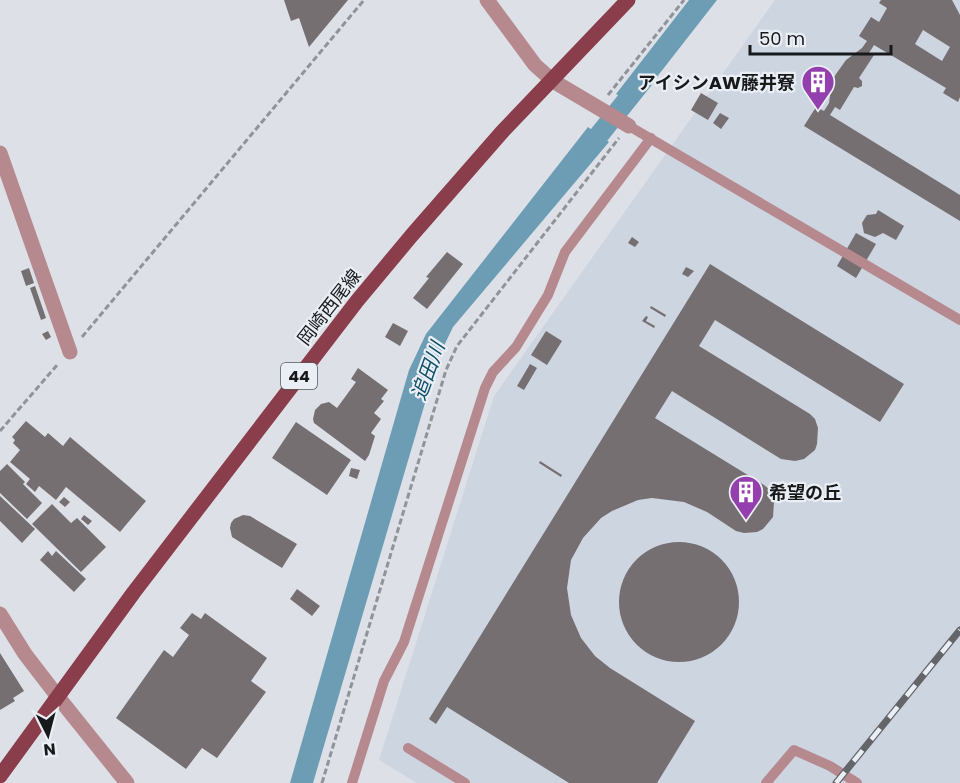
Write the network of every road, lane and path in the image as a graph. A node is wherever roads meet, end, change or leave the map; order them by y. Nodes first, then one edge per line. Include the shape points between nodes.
1 (364, 0) edge
2 (487, 0) edge
3 (628, 0) edge
4 (684, 0) edge
5 (553, 81) junction
6 (598, 108) junction
7 (629, 126) junction
8 (651, 138) junction
9 (0, 153) edge
10 (960, 320) edge
11 (70, 352) junction
12 (0, 430) edge
13 (0, 614) edge
14 (58, 697) junction
15 (408, 748) dead end
16 (0, 776) edge
17 (127, 783) edge
18 (322, 783) edge
19 (352, 783) edge
20 (465, 783) edge
21 (766, 783) edge
22 (857, 783) edge

1 - 11 path
2 - 5 street via 535,65
3 - 5 main road, 岡崎西尾線 / 44
4 - 6 path
5 - 6 street
5 - 14 main road, 岡崎西尾線 / 44 via 502,132 357,301
6 - 7 street
7 - 8 lane
7 - 18 path via 457,346 446,370
8 - 10 lane
8 - 19 lane via 565,252 548,295 516,348 493,372 485,388 404,642 384,681
9 - 11 street
11 - 12 path
13 - 14 street
14 - 16 main road, 岡崎西尾線 / 44
14 - 17 street
15 - 20 lane
21 - 22 lane via 794,750

